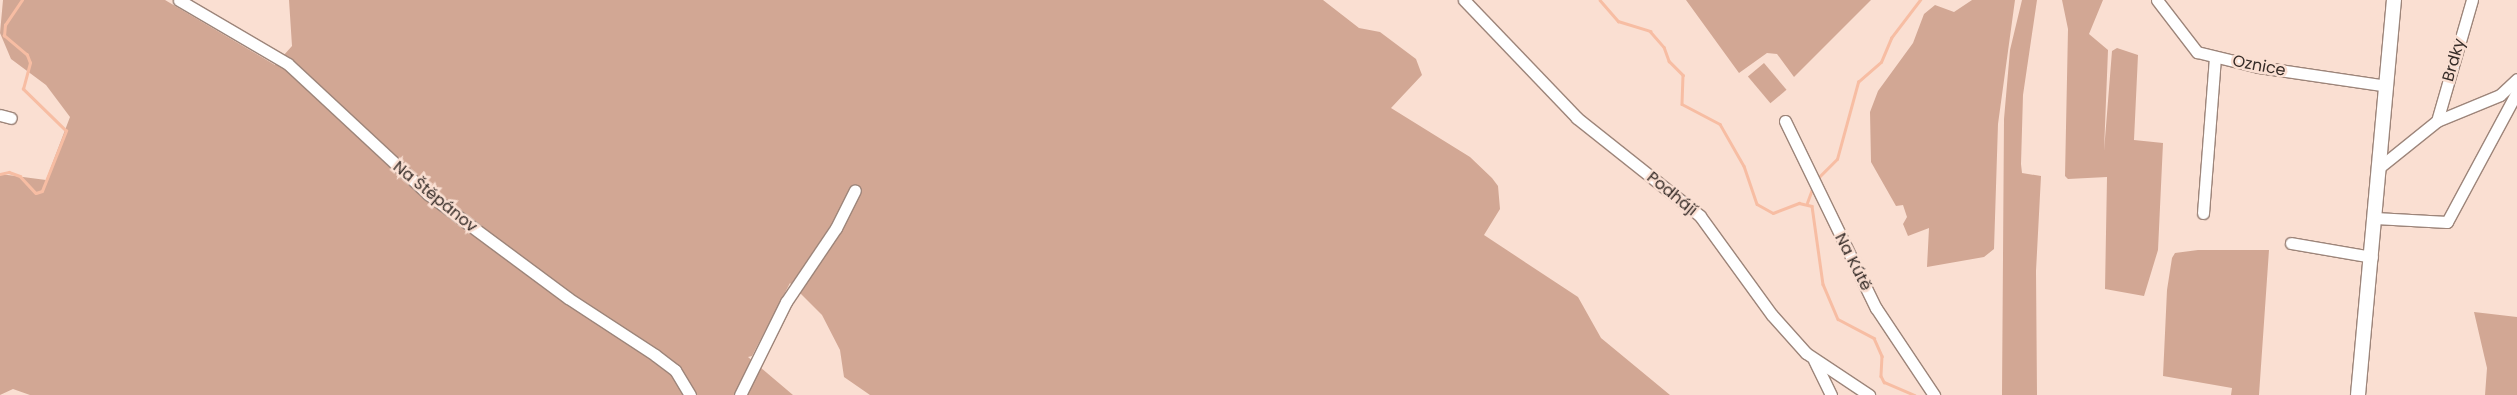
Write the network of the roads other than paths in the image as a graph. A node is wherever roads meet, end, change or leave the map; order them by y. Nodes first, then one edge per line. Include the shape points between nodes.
1 (179, 0) edge
2 (1464, 0) edge
3 (2157, 0) edge
4 (2394, 0) edge
5 (2472, 0) edge
6 (2215, 57) junction
7 (2517, 79) edge
8 (2387, 86) junction
9 (2517, 92) edge
10 (1785, 121) dead end
11 (2437, 121) junction
12 (2381, 166) junction
13 (855, 190) dead end
14 (2203, 213) dead end
15 (2376, 218) junction
16 (2290, 243) dead end
17 (2372, 257) junction
18 (1814, 360) junction
19 (690, 395) edge
20 (740, 395) edge
21 (1831, 395) edge
22 (1869, 395) edge
23 (1934, 395) edge
24 (2358, 395) edge

1 - 19 street, Na Štěpánov via 288,64 428,194 568,298 655,354 675,370
2 - 18 street, Podhájí via 1577,118 1700,216 1772,315
3 - 6 street, Oznice via 2197,52
4 - 8 street
5 - 11 street, Brdky
6 - 8 street, Oznice
6 - 14 street
7 - 11 street via 2500,94
8 - 12 street
9 - 15 street via 2447,222
10 - 23 street, Na Kútě via 1876,308
11 - 12 street
12 - 15 street
13 - 20 street via 836,228 786,302
15 - 17 street
16 - 17 street
17 - 24 street
18 - 21 street
18 - 22 street, Podhájí

